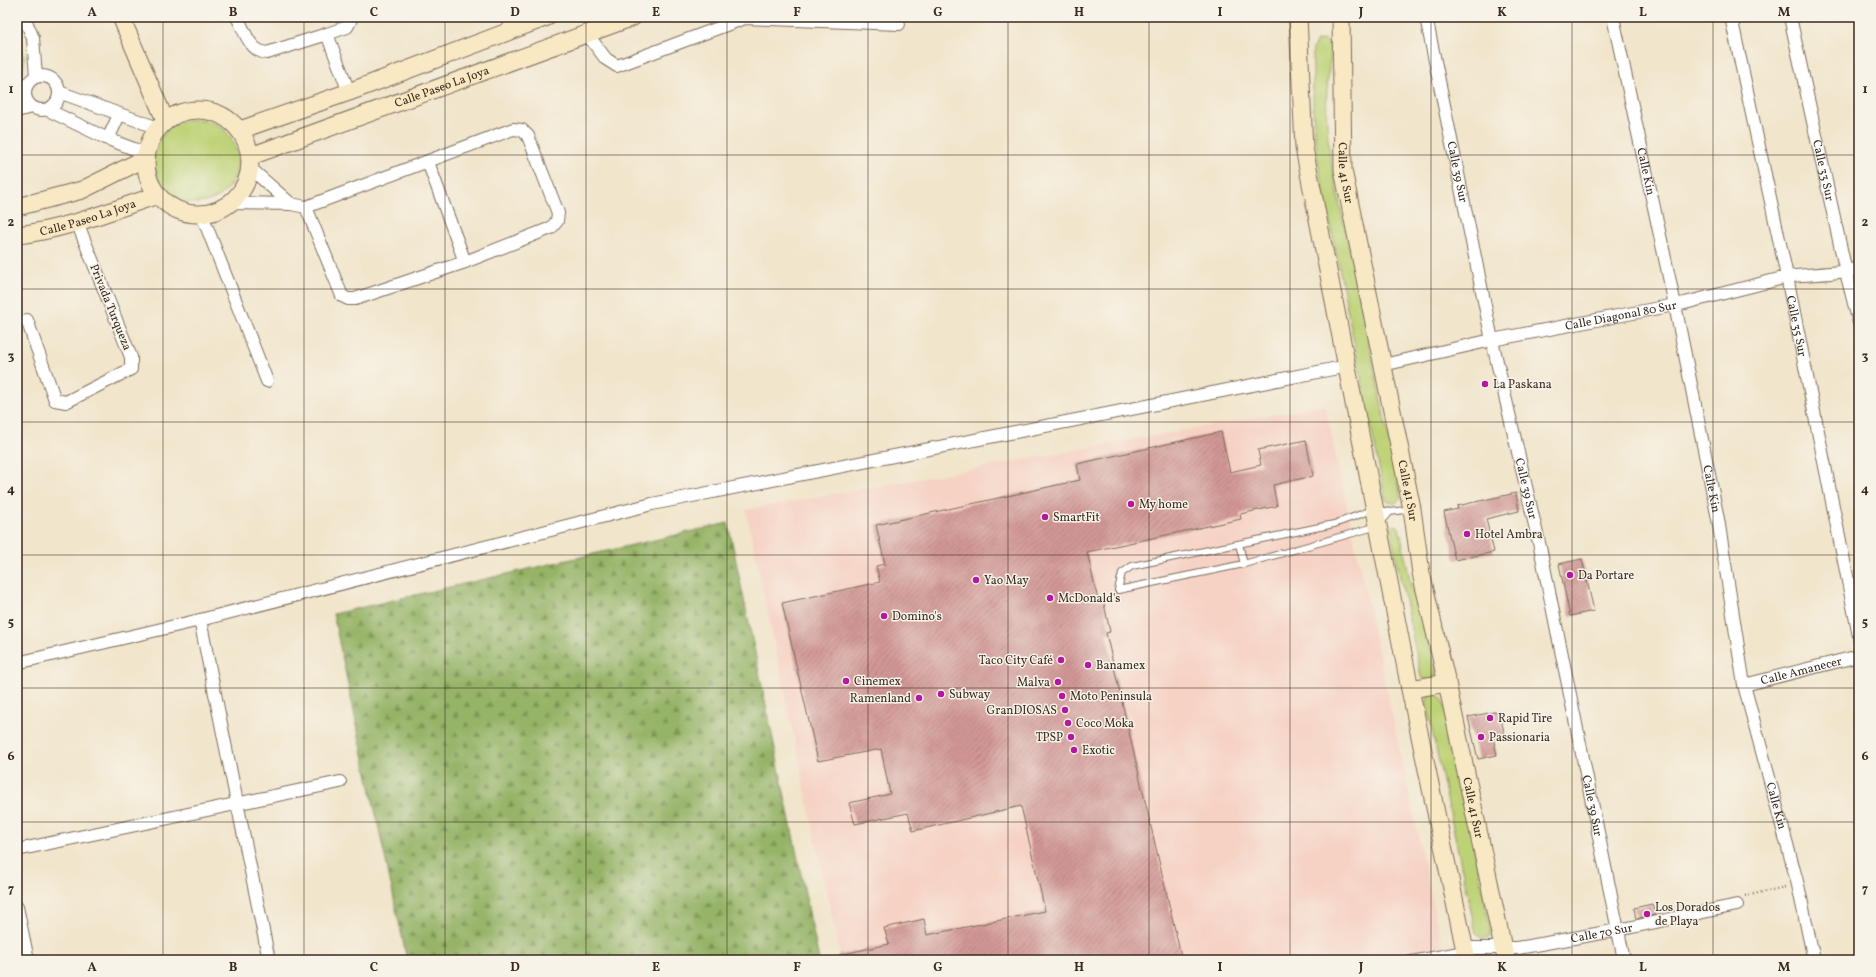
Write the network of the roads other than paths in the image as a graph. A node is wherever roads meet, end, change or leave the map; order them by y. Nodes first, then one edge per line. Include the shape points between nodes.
1 (24, 17) edge
2 (121, 17) edge
3 (237, 17) edge
4 (352, 17) edge
5 (545, 17) edge
6 (633, 17) edge
7 (1298, 17) edge
8 (1341, 17) edge
9 (1426, 17) edge
10 (1613, 17) edge
11 (1730, 17) edge
12 (1790, 17) edge
13 (511, 24) edge
14 (898, 24) dead end
15 (327, 34) junction
16 (587, 34) junction
17 (36, 76) junction
18 (59, 92) junction
19 (349, 92) junction
20 (31, 107) junction
21 (48, 110) junction
22 (17, 111) edge
23 (118, 115) junction
24 (162, 124) junction
25 (240, 130) junction
26 (108, 139) junction
27 (146, 156) junction
28 (250, 162) junction
29 (428, 162) junction
30 (158, 195) junction
31 (232, 203) junction
32 (291, 204) junction
33 (17, 207) edge
34 (306, 207) junction
35 (202, 216) junction
36 (77, 222) junction
37 (17, 235) edge
38 (465, 262) junction
39 (1859, 268) edge
40 (1846, 272) junction
41 (1787, 277) junction
42 (1675, 305) junction
43 (27, 320) dead end
44 (1859, 323) edge
45 (1492, 340) junction
46 (1383, 365) junction
47 (1348, 366) junction
48 (267, 381) dead end
49 (1412, 509) junction
50 (1383, 510) junction
51 (1378, 526) junction
52 (1239, 544) junction
53 (1244, 564) junction
54 (200, 620) junction
55 (1859, 636) edge
56 (1859, 656) edge
57 (17, 663) edge
58 (1447, 683) junction
59 (1744, 685) junction
60 (1410, 689) junction
61 (340, 782) dead end
62 (237, 804) junction
63 (17, 850) edge
64 (1737, 905) road end
65 (17, 907) edge
66 (1618, 930) junction
67 (1466, 954) edge
68 (1505, 954) edge
69 (28, 960) edge
70 (270, 960) edge
71 (1406, 960) edge
72 (1624, 960) edge
73 (1814, 960) edge

1 - 17 street via 33,38
2 - 24 main road
3 - 15 street via 253,48 259,52 267,53
4 - 15 street via 347,27
5 - 13 main road
6 - 16 main road, Calle Paseo La Joya
7 - 47 main road via 1304,148
8 - 46 main road, Calle 41 Sur via 1343,170
9 - 45 street, Calle 39 Sur
10 - 42 street, Calle Kin
11 - 41 street, Calle 35 Sur
12 - 40 street, Calle 33 Sur
13 - 19 main road
14 - 16 street via 746,18 617,66 606,59
15 - 19 street
16 - 28 main road, Calle Paseo La Joya
17 - 18 street via 48,77 56,83
17 - 20 street via 29,81 25,89 25,99
18 - 21 street via 57,102
18 - 23 street
19 - 25 main road
20 - 21 street via 40,111
20 - 22 street
21 - 26 street
23 - 24 street
23 - 26 street
24 - 25 main road via 186,111 201,110 229,119
24 - 27 main road via 150,141
25 - 28 main road via 247,142
26 - 27 street
27 - 30 main road via 148,175
27 - 33 main road via 82,190
28 - 31 main road via 244,187
28 - 32 street
29 - 34 street
29 - 38 street
29 - 38 street via 513,128 522,130 528,136 558,213 557,221 551,228
30 - 35 main road via 176,210
30 - 36 main road, Calle Paseo La Joya
31 - 32 street
31 - 35 main road
32 - 34 street
34 - 38 street via 342,296 348,299 355,299
35 - 48 street
36 - 37 main road, Calle Paseo La Joya
36 - 43 street, Privada Turqueza via 132,357 131,369 66,402 55,400
39 - 40 street, Calle Diagonal 80 Sur
40 - 41 street, Calle Diagonal 80 Sur
40 - 44 street, Calle 33 Sur
41 - 42 street, Calle Diagonal 80 Sur
41 - 55 street, Calle 35 Sur
42 - 45 street, Calle Diagonal 80 Sur
42 - 59 street, Calle Kin via 1718,519
45 - 46 street, Calle Diagonal 80 Sur
45 - 66 street, Calle 39 Sur via 1541,553
46 - 49 main road, Calle 41 Sur
47 - 50 main road
47 - 54 street via 652,504
49 - 50 lane
49 - 58 main road, Calle 41 Sur via 1420,573
50 - 51 main road
50 - 52 lane via 1334,524
51 - 53 lane
51 - 60 main road
52 - 53 lane
52 - 53 lane via 1132,566 1122,573 1118,590
54 - 57 street
54 - 62 street
56 - 59 street, Calle Amanecer
58 - 60 main road
58 - 68 main road, Calle 41 Sur
59 - 73 street, Calle Kin via 1798,885
60 - 67 main road
61 - 62 street
62 - 63 street
62 - 70 street
64 - 66 street, Calle 70 Sur
65 - 69 street
66 - 68 street, Calle 70 Sur via 1518,948
66 - 72 street, Calle 39 Sur
67 - 68 street, Calle 70 Sur
67 - 71 lane

